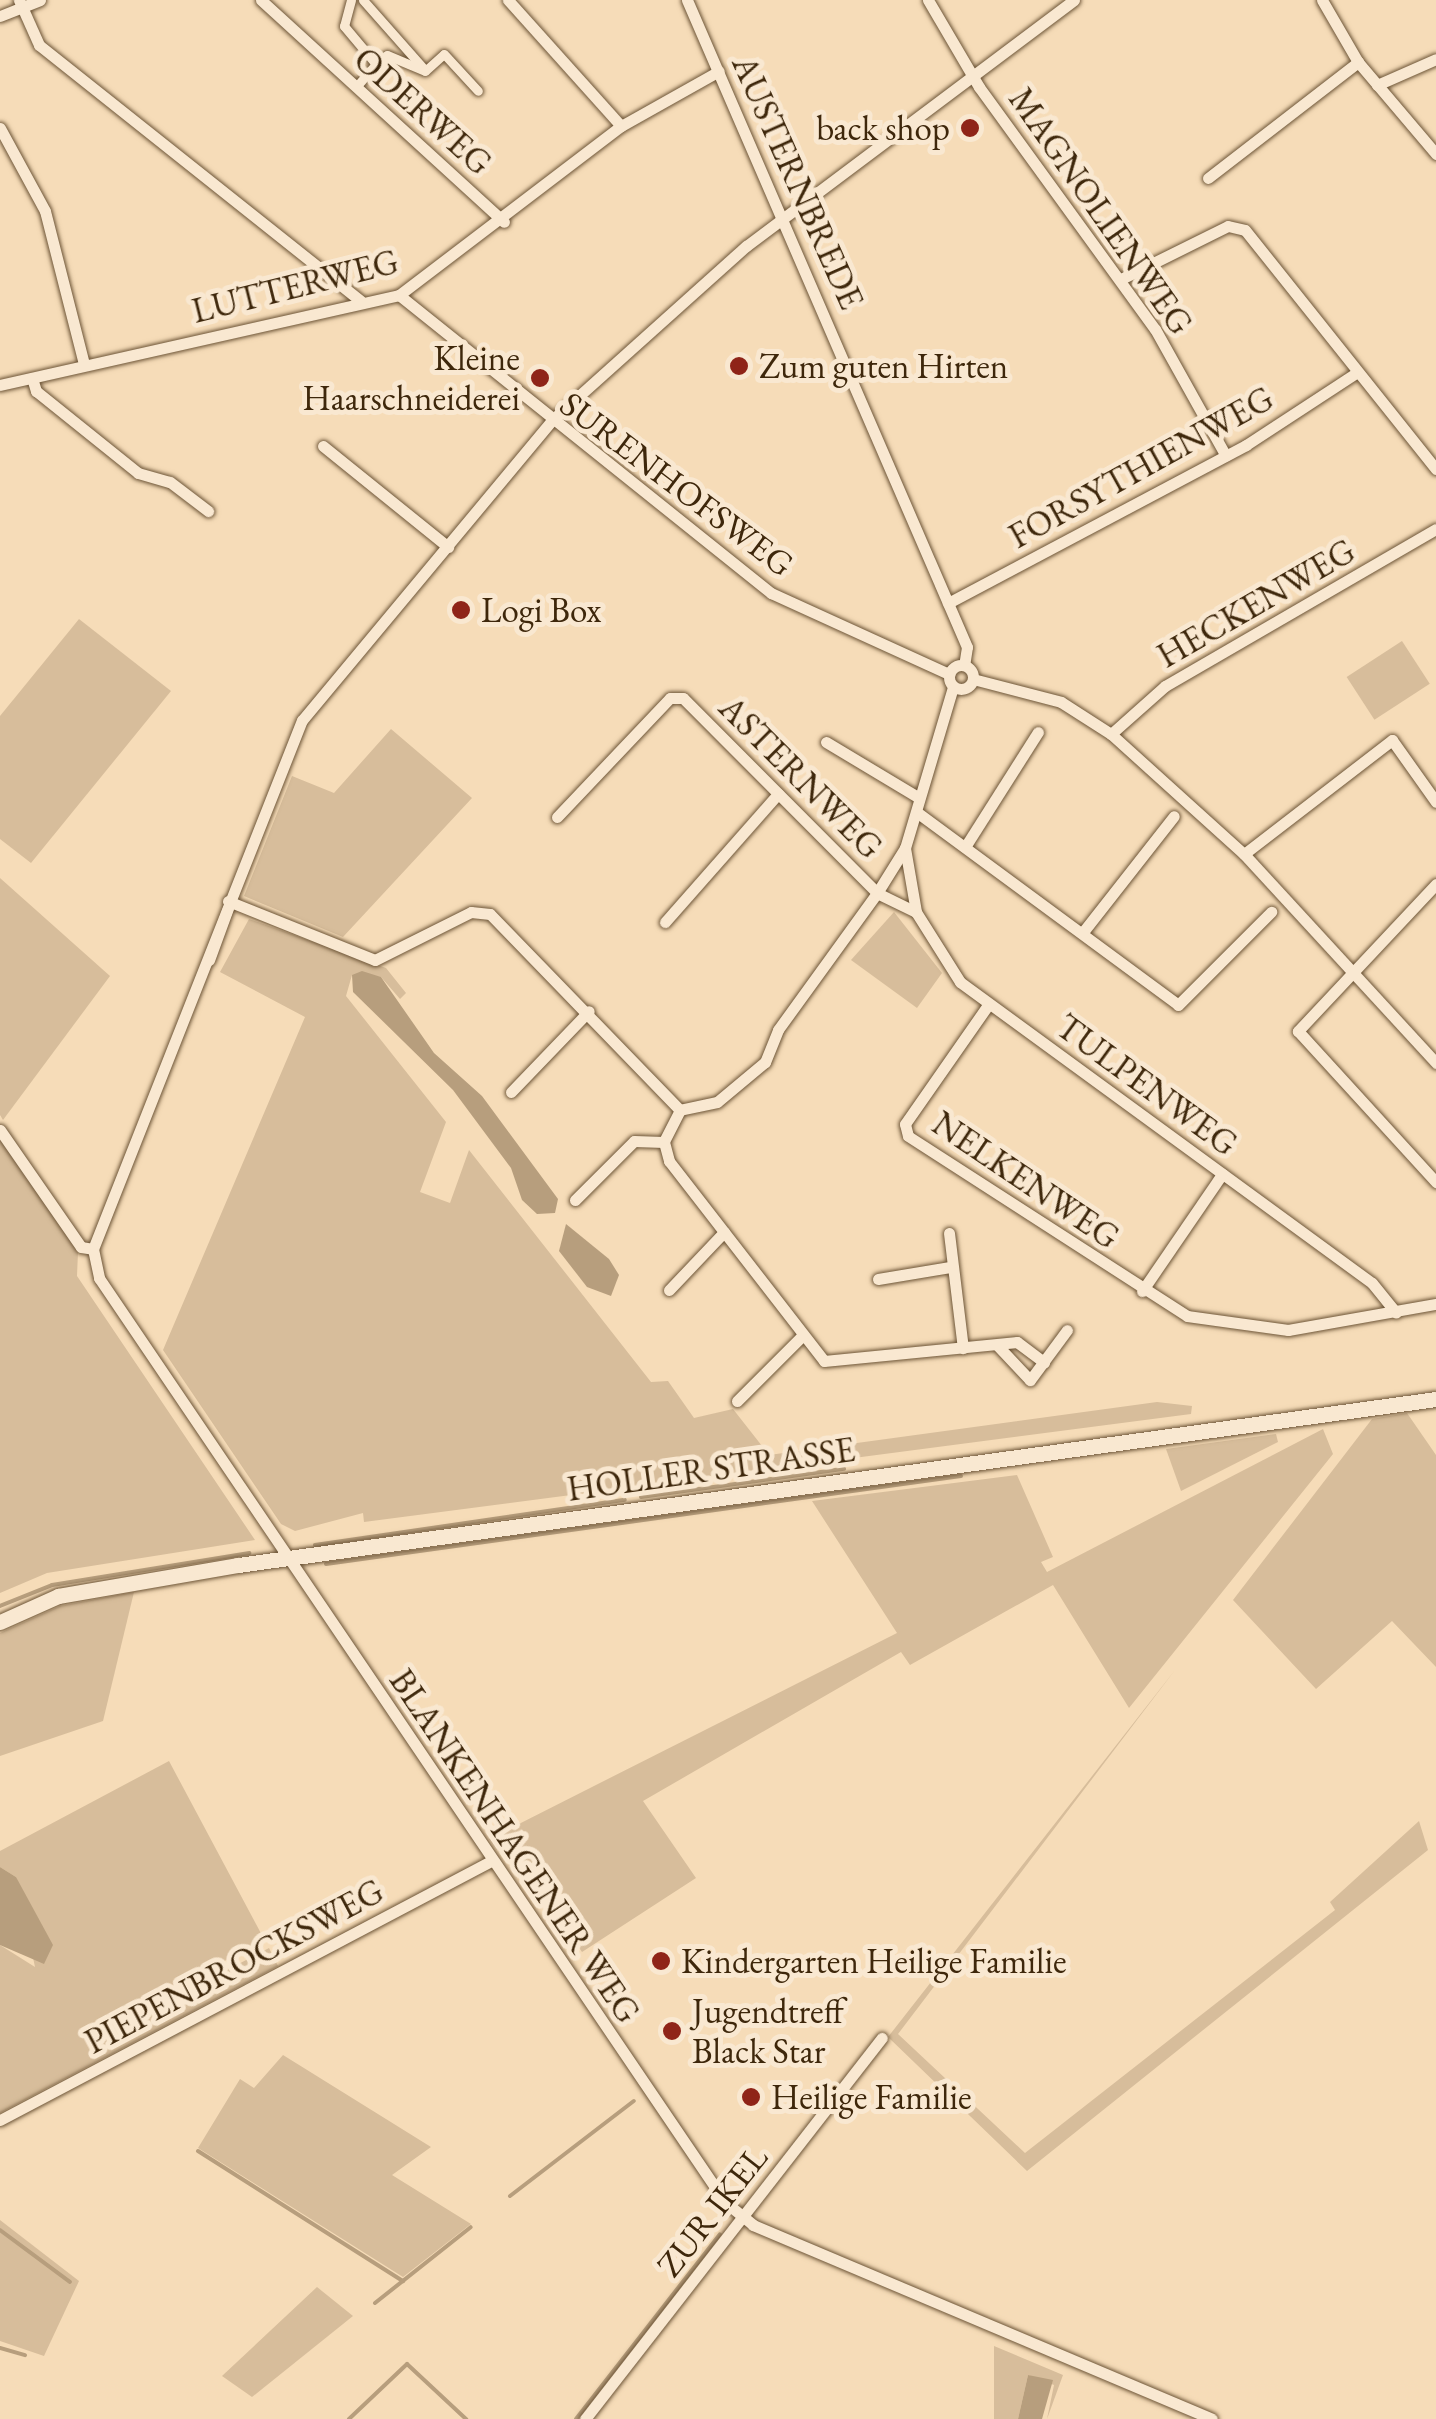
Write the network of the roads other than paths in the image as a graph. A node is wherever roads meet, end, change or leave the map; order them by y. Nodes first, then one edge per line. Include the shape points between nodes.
1 (40, 0) edge
2 (261, 0) edge
3 (351, 0) edge
4 (363, 0) edge
5 (508, 0) edge
6 (687, 0) edge
7 (928, 0) edge
8 (1074, 0) edge
9 (1322, 0) edge
10 (21, 4) edge
11 (0, 16) edge
12 (1436, 59) edge
13 (1358, 62) junction
14 (376, 64) junction
15 (425, 71) junction
16 (720, 71) junction
17 (973, 76) junction
18 (1377, 85) junction
19 (356, 87) junction
20 (478, 91) dead end
21 (621, 126) junction
22 (0, 128) edge
23 (1436, 154) edge
24 (1208, 178) dead end
25 (786, 216) junction
26 (504, 222) junction
27 (1121, 279) junction
28 (400, 295) junction
29 (361, 301) junction
30 (84, 364) junction
31 (1356, 373) junction
32 (32, 378) junction
33 (0, 385) edge
34 (553, 419) junction
35 (323, 446) dead end
36 (1226, 456) junction
37 (1436, 469) edge
38 (208, 511) dead end
39 (1436, 528) edge
40 (448, 547) junction
41 (948, 603) junction
42 (964, 665) junction
43 (949, 674) junction
44 (973, 679) junction
45 (954, 687) junction
46 (1038, 732) dead end
47 (1111, 734) junction
48 (826, 742) dead end
49 (778, 794) junction
50 (916, 796) junction
51 (1436, 802) edge
52 (918, 813) junction
53 (1174, 816) dead end
54 (557, 817) dead end
55 (965, 847) junction
56 (905, 848) junction
57 (1244, 854) junction
58 (1436, 884) edge
59 (878, 893) junction
60 (228, 902) junction
61 (916, 912) junction
62 (1271, 912) dead end
63 (665, 922) dead end
64 (1082, 932) junction
65 (1352, 972) junction
66 (988, 1005) junction
67 (589, 1011) junction
68 (1436, 1063) edge
69 (511, 1092) dead end
70 (680, 1110) junction
71 (0, 1130) edge
72 (664, 1142) junction
73 (1222, 1174) junction
74 (1436, 1182) edge
75 (576, 1200) dead end
76 (724, 1232) junction
77 (950, 1233) dead end
78 (92, 1249) junction
79 (950, 1267) junction
80 (878, 1279) dead end
81 (669, 1290) dead end
82 (1142, 1291) junction
83 (1436, 1304) edge
84 (1396, 1313) junction
85 (1067, 1330) dead end
86 (803, 1335) junction
87 (997, 1345) junction
88 (963, 1348) junction
89 (1044, 1362) junction
90 (1436, 1399) edge
91 (737, 1402) dead end
92 (287, 1558) junction
93 (0, 1622) edge
94 (493, 1860) junction
95 (882, 2038) dead end
96 (0, 2120) edge
97 (741, 2218) junction
98 (586, 2419) edge
99 (1212, 2419) edge

1 - 10 street
2 - 19 street, ODERWEG
3 - 14 street via 344,26
4 - 15 street
5 - 21 street
6 - 16 street, AUSTERNBREDE
7 - 17 street, MAGNOLIENWEG
8 - 17 street
9 - 13 street
10 - 11 street
10 - 29 street via 40,45
12 - 18 street
13 - 18 street
13 - 24 street
14 - 15 street via 387,55
14 - 19 street
15 - 20 street via 444,54
16 - 21 street, LUTTERWEG
16 - 25 street, AUSTERNBREDE
17 - 25 street
17 - 27 street, MAGNOLIENWEG
18 - 23 street
19 - 26 street, ODERWEG
21 - 26 street, LUTTERWEG
22 - 30 street via 45,211
25 - 34 street
25 - 41 street, AUSTERNBREDE
26 - 28 street, LUTTERWEG
27 - 31 street via 1238,227
27 - 36 street, MAGNOLIENWEG
28 - 29 street, LUTTERWEG
28 - 34 street, SURENHOFSWEG
29 - 30 street, LUTTERWEG
30 - 32 street, LUTTERWEG
31 - 36 street, FORSYTHIENWEG
31 - 37 street via 1368,374
32 - 33 street, LUTTERWEG
32 - 38 street via 36,391 138,473 170,482
34 - 40 street
34 - 43 street, SURENHOFSWEG via 771,593
35 - 40 street
36 - 41 street, FORSYTHIENWEG
39 - 47 street, HECKENWEG via 1165,686
40 - 60 street via 302,720
41 - 42 street, AUSTERNBREDE via 967,647
42 - 43 street
42 - 44 street
43 - 45 street
44 - 45 street
44 - 47 street via 1061,702
45 - 50 street
46 - 55 street
47 - 57 street
48 - 50 street
49 - 54 street, ASTERNWEG via 676,696
49 - 59 street, ASTERNWEG
49 - 63 street
50 - 52 street
51 - 57 street via 1392,740
52 - 55 street
52 - 56 street
53 - 64 street
55 - 64 street
56 - 59 street
56 - 61 street
57 - 65 street
58 - 65 street
59 - 61 street
59 - 70 street via 765,1062 718,1102
60 - 67 street via 374,960 480,910
60 - 78 street via 223,935 200,972
61 - 66 street, TULPENWEG via 950,971
62 - 64 street via 1186,1006
65 - 68 street
65 - 74 street via 1298,1031
66 - 73 street, TULPENWEG
66 - 82 street, NELKENWEG via 905,1124 908,1136
67 - 69 street
67 - 70 street
70 - 72 street
71 - 78 street, BLANKENHAGENER WEG via 81,1247
72 - 75 street via 634,1141
72 - 76 street via 668,1160
73 - 82 street, NELKENWEG
73 - 84 street, TULPENWEG via 1372,1283
76 - 81 street
76 - 86 street
77 - 79 street
78 - 92 street, BLANKENHAGENER WEG via 99,1278
79 - 80 street
79 - 88 street
82 - 84 street, NELKENWEG via 1187,1316 1264,1331
83 - 84 street, NELKENWEG
85 - 89 street
86 - 88 street via 834,1365
86 - 91 street
87 - 88 street
87 - 89 street via 1017,1342
87 - 89 street via 1030,1380
90 - 92 street, HOLLER STRASSE
92 - 93 street, HOLLER STRASSE via 58,1596
92 - 94 street, BLANKENHAGENER WEG
94 - 96 street, PIEPENBROCKSWEG
94 - 97 street, BLANKENHAGENER WEG
95 - 97 street, ZUR IKEL
97 - 98 street, ZUR IKEL
97 - 99 street

